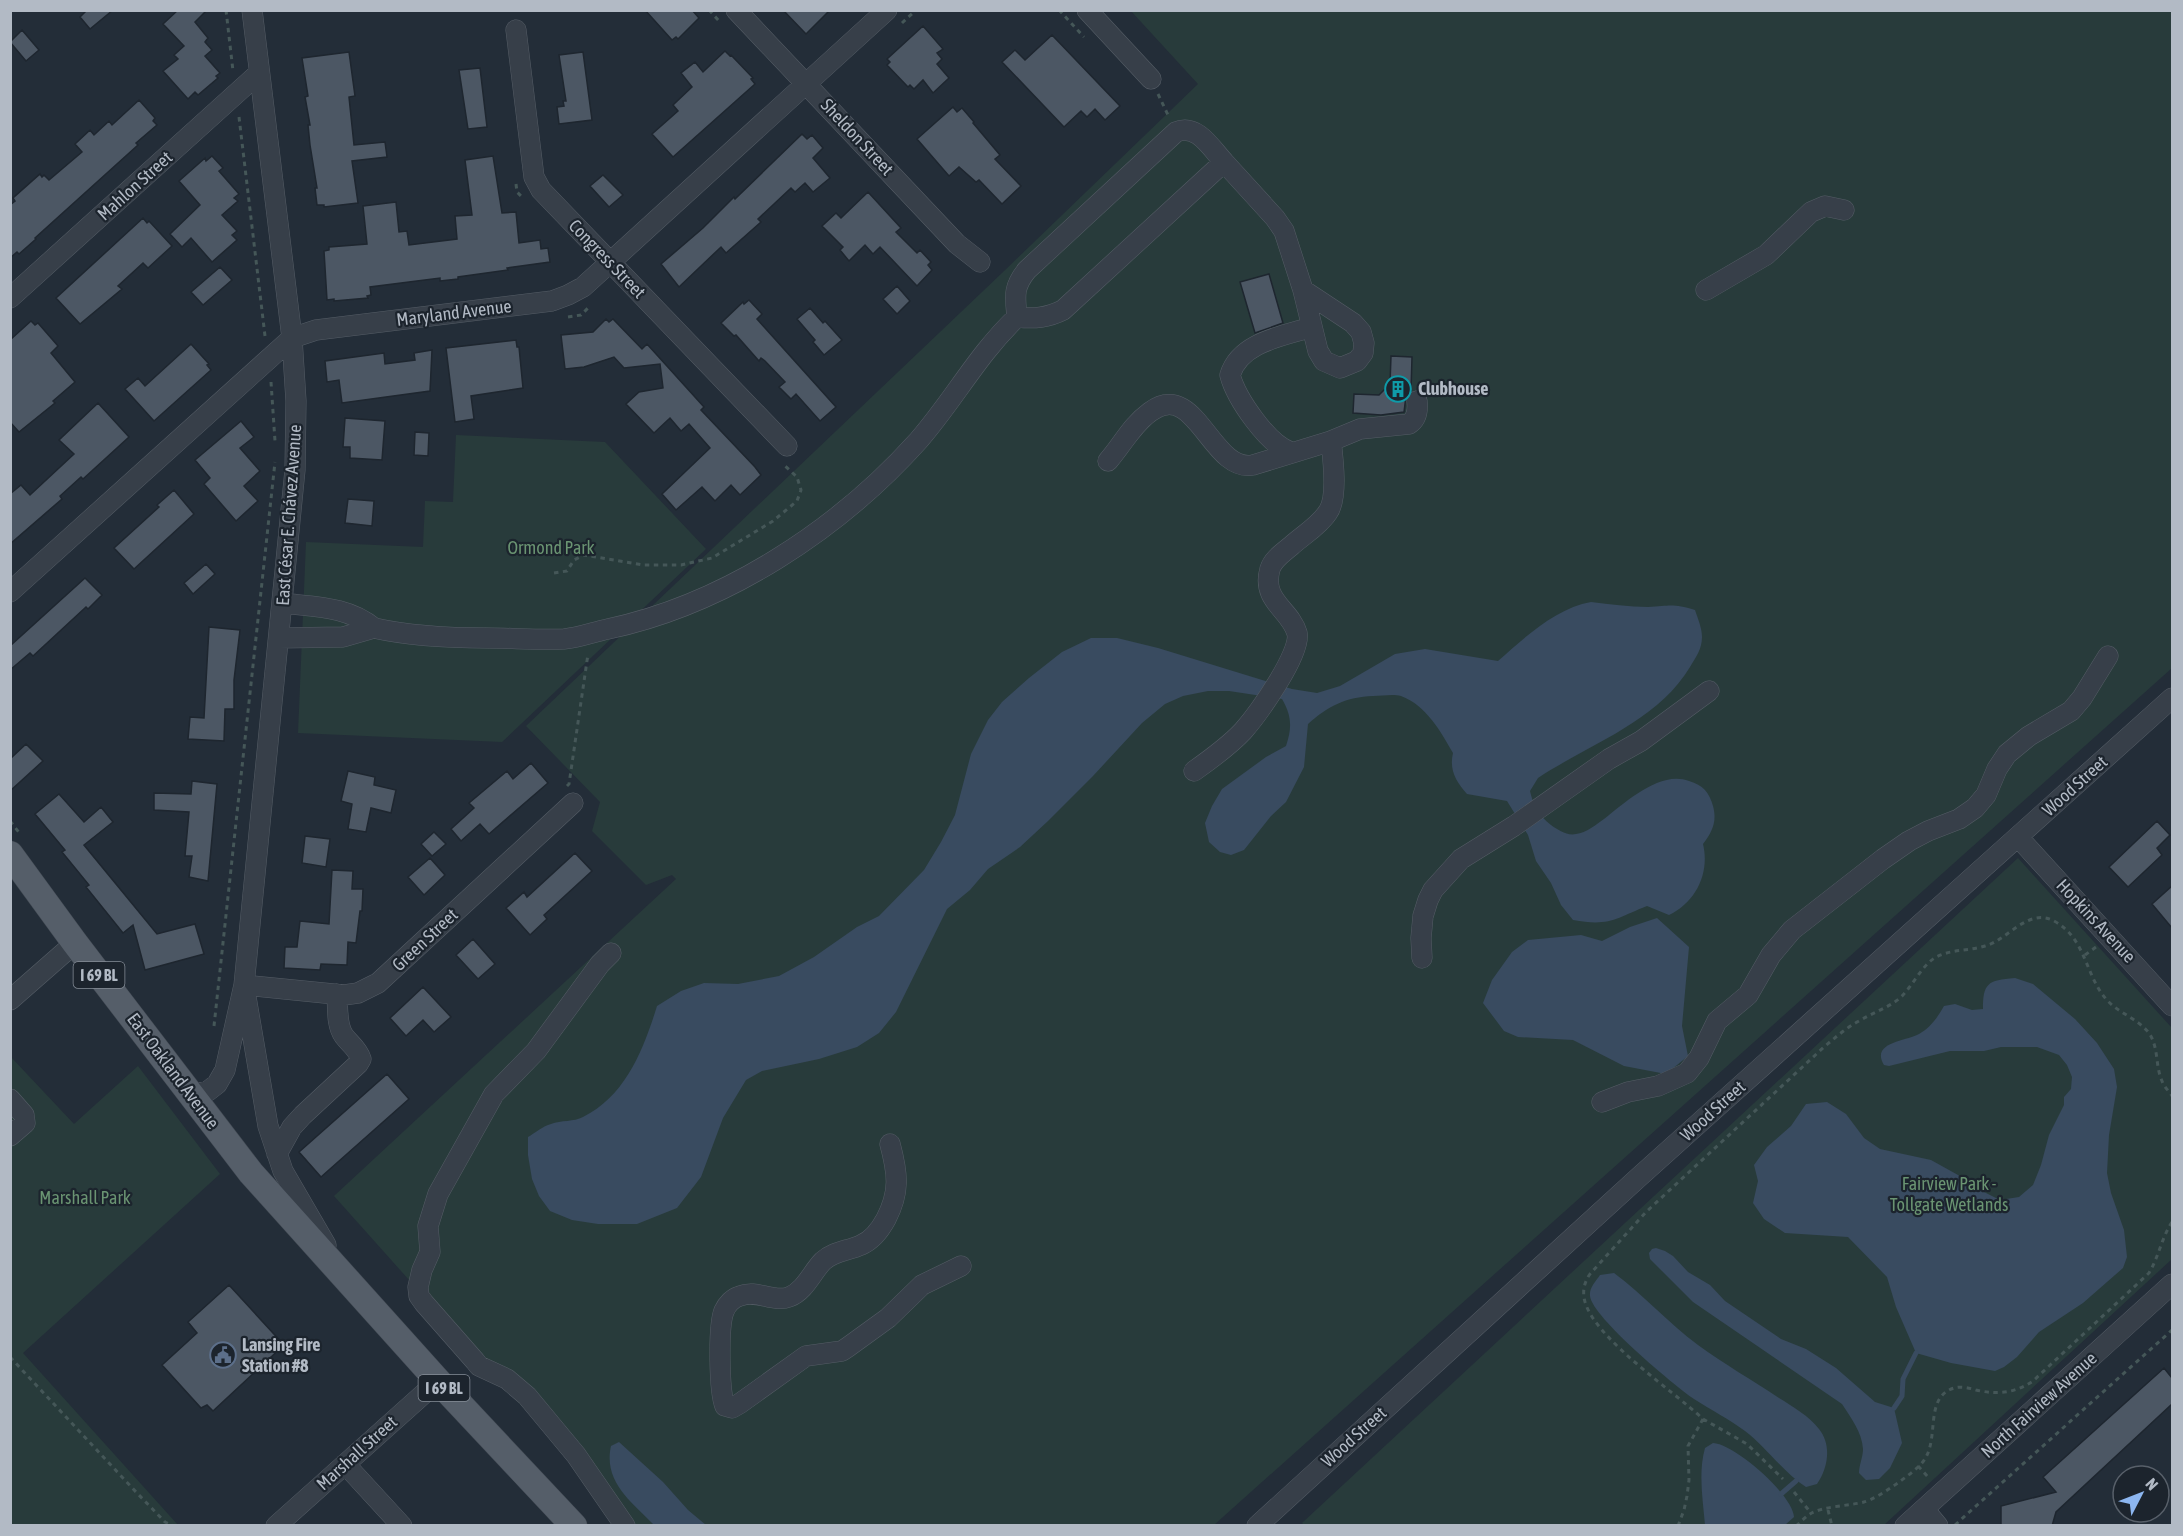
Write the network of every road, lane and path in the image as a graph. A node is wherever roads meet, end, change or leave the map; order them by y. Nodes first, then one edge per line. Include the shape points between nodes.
1 (226, 10) edge
2 (252, 10) edge
3 (736, 10) edge
4 (887, 10) edge
5 (1087, 10) edge
6 (516, 30) dead end
7 (259, 73) junction
8 (1151, 79) joint
9 (806, 84) junction
10 (236, 94) junction
11 (1176, 132) junction
12 (1224, 162) junction
13 (1844, 210) dead end
14 (610, 262) junction
15 (980, 262) dead end
16 (1303, 290) junction
17 (1706, 290) dead end
18 (10, 298) edge
19 (1017, 317) junction
20 (1312, 327) junction
21 (292, 338) junction
22 (268, 359) junction
23 (1417, 401) dead end
24 (1331, 441) junction
25 (1291, 452) junction
26 (784, 454) joint
27 (1108, 461) dead end
28 (554, 573) dead end
29 (10, 592) edge
30 (282, 603) junction
31 (374, 628) junction
32 (591, 633) junction
33 (279, 638) junction
34 (2108, 656) dead end
35 (1709, 691) dead end
36 (2172, 699) edge
37 (1194, 771) dead end
38 (567, 798) joint
39 (10, 821) edge
40 (2018, 837) junction
41 (17, 847) edge
42 (75, 943) junction
43 (611, 953) dead end
44 (1422, 958) dead end
45 (244, 985) junction
46 (337, 994) junction
47 (10, 1000) edge
48 (2172, 1006) edge
49 (213, 1032) dead end
50 (190, 1095) junction
51 (2172, 1095) edge
52 (10, 1099) edge
53 (1602, 1102) dead end
54 (10, 1136) edge
55 (890, 1144) dead end
56 (277, 1154) junction
57 (2172, 1222) edge
58 (961, 1266) dead end
59 (346, 1280) junction
60 (2172, 1284) edge
61 (2172, 1330) edge
62 (10, 1357) edge
63 (438, 1381) junction
64 (1703, 1419) junction
65 (345, 1464) junction
66 (1783, 1479) dead end
67 (1794, 1492) dead end
68 (1828, 1509) junction
69 (1924, 1509) junction
70 (1811, 1513) junction
71 (174, 1526) edge
72 (276, 1526) edge
73 (402, 1526) edge
74 (574, 1526) edge
75 (625, 1526) edge
76 (1257, 1526) edge
77 (1678, 1526) edge
78 (1796, 1526) edge
79 (1832, 1526) edge
80 (1905, 1526) edge
81 (1938, 1526) edge
82 (1954, 1526) edge

1 - 10 path
2 - 7 street, East César E. Chávez Avenue
3 - 9 street, Sheldon Street
4 - 9 street, Maryland Avenue
5 - 8 street
6 - 14 street, Congress Street via 534,177 541,190
7 - 10 street, Mahlon Street
7 - 21 street, East César E. Chávez Avenue
8 - 11 path
9 - 14 street, Maryland Avenue
9 - 15 street, Sheldon Street via 957,244
10 - 18 street, Mahlon Street
10 - 22 path
11 - 12 street via 1192,130
11 - 19 street via 1027,270 1018,282
12 - 16 street via 1284,231
12 - 19 street via 1063,309 1050,316
13 - 17 street via 1825,206 1811,212 1766,255
14 - 21 street, Maryland Avenue via 582,287 552,301 316,330
14 - 26 street, Congress Street
16 - 20 street
16 - 20 street via 1353,323 1361,332 1364,352 1349,366 1331,366 1318,351
19 - 32 street via 984,351 917,442 823,527 766,567 702,599 645,621
20 - 25 street via 1253,348 1239,357 1230,375 1238,395 1266,433 1277,446
21 - 22 street, Maryland Avenue
21 - 30 street, East César E. Chávez Avenue via 295,470
22 - 29 street, Maryland Avenue
22 - 49 path via 276,452
23 - 24 street via 1414,421 1409,424 1360,429
24 - 25 street
24 - 37 street via 1332,506 1311,530 1279,556 1268,580 1270,592 1298,637 1294,654 1242,732
25 - 27 street via 1253,465 1240,465 1182,408 1164,404 1134,426
26 - 28 path via 801,490 797,501 773,521 712,558 681,565 643,565 584,555 574,560 567,571
30 - 31 street via 344,611
30 - 33 street, East César E. Chávez Avenue
31 - 32 street via 467,638 566,639
31 - 33 street via 344,637
32 - 38 path
33 - 45 street, East César E. Chávez Avenue
34 - 53 street via 2071,711 2007,753 1975,808 1883,858 1792,930 1771,955 1748,995 1717,1021 1687,1073
35 - 44 street via 1641,741 1464,855 1433,890 1423,916
36 - 40 street, Wood Street
38 - 46 street, Green Street via 378,983 358,993
39 - 41 path
40 - 48 street, Hopkins Avenue
40 - 76 street, Wood Street
41 - 42 main road, East Oakland Avenue / I 69 BL
42 - 47 street
42 - 50 main road, East Oakland Avenue / I 69 BL
43 - 75 street via 536,1051 489,1101 435,1203 428,1226 430,1251 418,1296 474,1361 517,1387 549,1420
45 - 46 street, Green Street
45 - 50 street, East César E. Chávez Avenue via 225,1070 208,1091
45 - 56 street, East César E. Chávez Avenue via 268,1126
46 - 56 street via 339,1028 361,1059 292,1127
50 - 59 main road, East Oakland Avenue / I 69 BL via 251,1173
51 - 64 path via 2161,1079 2154,1043 2148,1033 2106,999 2085,955 2070,934 2053,920 2034,918 1994,943 1937,957 1900,998 1847,1028 1824,1047 1646,1212 1585,1282 1586,1304 1598,1324 1631,1358
52 - 54 street via 24,1115 25,1123
55 - 58 street via 897,1186 895,1199 872,1238 832,1254 790,1297 779,1300 748,1294 727,1305 721,1325 721,1396 725,1406 728,1409 739,1404 806,1356 842,1351 888,1318 922,1285
56 - 59 street, East César E. Chávez Avenue
57 - 68 path via 2149,1272 2033,1381 2010,1392 1954,1388 1938,1401 1934,1410 1931,1447 1921,1464 1872,1499
59 - 63 main road, I 69 BL
60 - 69 street, North Fairview Avenue
61 - 82 path
62 - 71 path via 165,1522
63 - 65 street, Marshall Street
63 - 74 main road, I 69 BL
64 - 66 path via 1747,1444
64 - 77 path via 1688,1446 1689,1480
65 - 72 street, Marshall Street
65 - 73 street
67 - 70 path
68 - 70 path
68 - 79 path
69 - 80 street, North Fairview Avenue
69 - 81 street
70 - 78 path

